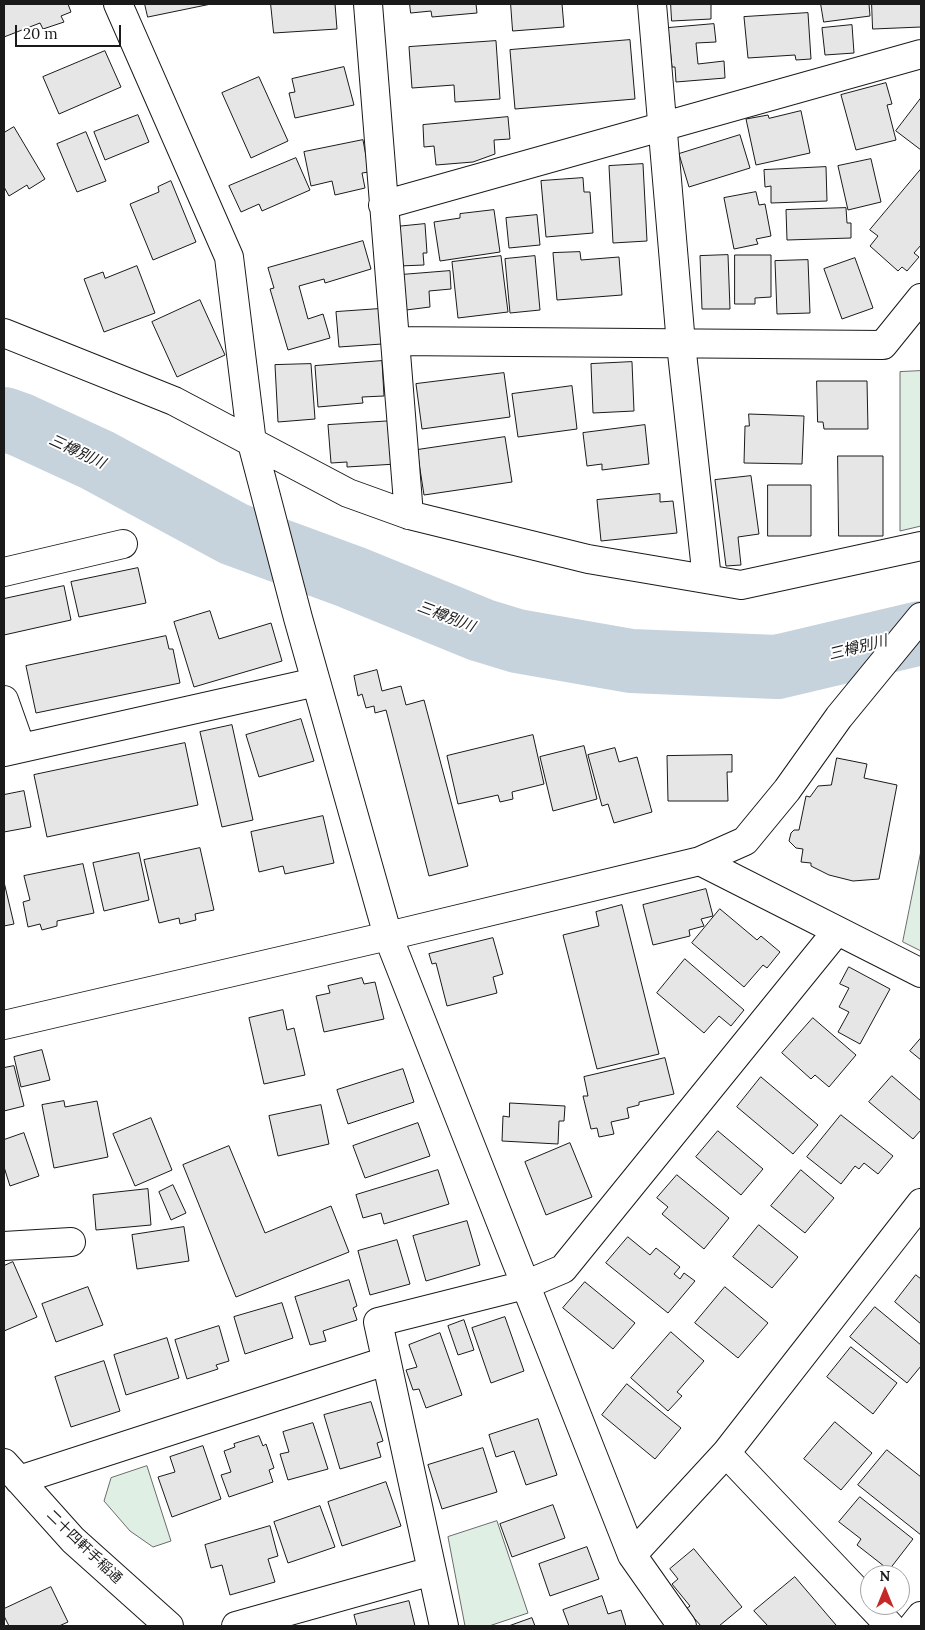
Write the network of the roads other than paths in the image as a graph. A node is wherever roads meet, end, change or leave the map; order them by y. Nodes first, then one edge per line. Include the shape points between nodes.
1 (118, 4) edge
2 (368, 4) edge
3 (652, 4) edge
4 (921, 54) edge
5 (662, 127) junction
6 (383, 205) junction
7 (921, 298) edge
8 (4, 333) edge
9 (395, 340) junction
10 (681, 344) junction
11 (252, 442) junction
12 (409, 515) junction
13 (123, 544) dead end
14 (921, 546) edge
15 (4, 572) edge
16 (707, 579) junction
17 (921, 617) edge
18 (316, 682) junction
19 (4, 700) edge
20 (12, 750) edge
21 (700, 861) junction
22 (837, 931) junction
23 (388, 936) junction
24 (921, 974) edge
25 (4, 1025) edge
26 (921, 1203) edge
27 (71, 1242) dead end
28 (4, 1246) edge
29 (525, 1285) junction
30 (386, 1361) junction
31 (726, 1453) junction
32 (11, 1472) edge
33 (632, 1555) junction
34 (432, 1571) junction
35 (921, 1616) edge
36 (169, 1626) edge
37 (236, 1626) edge
38 (444, 1626) edge
39 (682, 1626) edge
40 (890, 1626) edge
41 (913, 1626) edge

1 - 11 street via 229,257
2 - 6 street
3 - 5 street
4 - 5 street
5 - 6 street
5 - 10 street
6 - 9 street
7 - 10 street via 883,345
8 - 11 street via 174,401
9 - 10 street
9 - 12 street
10 - 16 street
11 - 12 street via 348,493
11 - 18 street
12 - 16 street via 588,559
13 - 15 street
14 - 16 street via 741,585
17 - 21 street via 839,717 787,790 745,841
18 - 20 street
18 - 23 street
19 - 20 street
21 - 22 street
21 - 23 street
22 - 24 street
22 - 29 street via 562,1270
23 - 25 street
23 - 29 street
26 - 31 street
27 - 28 street
29 - 30 street via 378,1322
29 - 33 street
30 - 32 street
30 - 34 street
31 - 33 street
31 - 40 street
32 - 36 street, 二十四軒手稲通 via 74,1540
33 - 39 street
34 - 37 street
34 - 38 street
35 - 41 street

